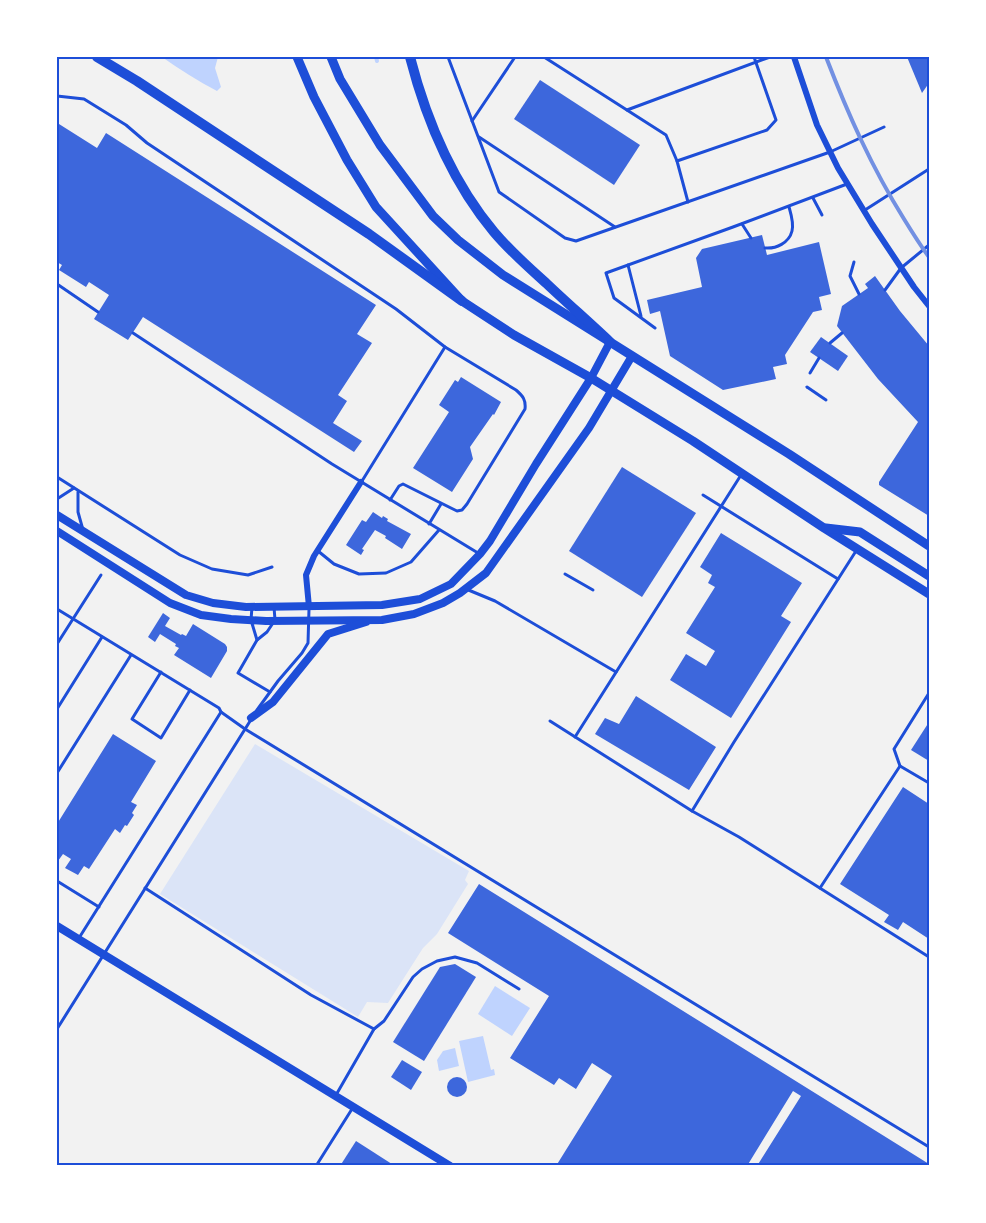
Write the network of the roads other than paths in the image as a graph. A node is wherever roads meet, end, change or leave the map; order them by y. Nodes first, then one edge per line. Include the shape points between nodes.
1 (97, 57) edge
2 (297, 57) edge
3 (331, 57) edge
4 (411, 57) edge
5 (448, 57) edge
6 (515, 57) edge
7 (544, 57) edge
8 (754, 57) edge
9 (770, 57) edge
10 (794, 57) edge
11 (756, 62) junction
12 (57, 96) edge
13 (627, 110) junction
14 (472, 121) junction
15 (884, 127) dead end
16 (478, 136) junction
17 (830, 152) junction
18 (677, 161) junction
19 (929, 170) edge
20 (847, 184) junction
21 (813, 198) junction
22 (688, 201) junction
23 (789, 207) junction
24 (864, 211) junction
25 (822, 215) dead end
26 (742, 224) junction
27 (615, 227) junction
28 (751, 238) dead end
29 (929, 245) edge
30 (765, 248) dead end
31 (854, 262) dead end
32 (627, 265) junction
33 (901, 268) junction
34 (57, 284) edge
35 (885, 290) dead end
36 (859, 294) dead end
37 (462, 301) junction
38 (929, 306) edge
39 (98, 312) dead end
40 (641, 318) junction
41 (655, 328) dead end
42 (133, 333) dead end
43 (842, 333) dead end
44 (610, 342) junction
45 (830, 343) dead end
46 (445, 347) junction
47 (632, 356) junction
48 (819, 358) dead end
49 (810, 373) dead end
50 (591, 378) junction
51 (807, 387) dead end
52 (611, 390) junction
53 (826, 400) dead end
54 (742, 473) junction
55 (57, 477) edge
56 (361, 482) junction
57 (76, 490) junction
58 (703, 495) dead end
59 (57, 499) edge
60 (390, 500) junction
61 (441, 504) junction
62 (721, 506) junction
63 (58, 517) edge
64 (429, 524) junction
65 (824, 528) junction
66 (439, 530) junction
67 (57, 531) edge
68 (84, 531) junction
69 (929, 546) edge
70 (857, 549) junction
71 (318, 551) junction
72 (480, 554) junction
73 (272, 567) dead end
74 (566, 574) dead end
75 (101, 575) dead end
76 (929, 576) edge
77 (838, 579) junction
78 (466, 589) junction
79 (593, 590) dead end
80 (929, 594) edge
81 (252, 607) junction
82 (274, 607) junction
83 (309, 607) junction
84 (57, 609) edge
85 (73, 618) junction
86 (251, 620) junction
87 (275, 620) junction
88 (309, 620) junction
89 (373, 620) junction
90 (102, 636) junction
91 (257, 640) junction
92 (57, 644) edge
93 (131, 654) junction
94 (161, 672) junction
95 (616, 672) junction
96 (190, 690) junction
97 (270, 692) junction
98 (929, 693) edge
99 (57, 709) edge
100 (221, 712) junction
101 (251, 718) junction
102 (550, 721) dead end
103 (245, 729) junction
104 (575, 737) junction
105 (900, 766) junction
106 (57, 772) edge
107 (929, 783) edge
108 (692, 811) junction
109 (57, 881) edge
110 (145, 888) junction
111 (820, 888) junction
112 (99, 907) junction
113 (57, 926) edge
114 (78, 939) junction
115 (103, 955) junction
116 (929, 957) edge
117 (519, 989) dead end
118 (57, 1029) edge
119 (374, 1029) junction
120 (335, 1096) junction
121 (353, 1107) junction
122 (929, 1147) edge
123 (316, 1166) edge
124 (450, 1166) edge

1 - 37 highway via 369,234
2 - 37 highway via 338,142 376,207
3 - 44 highway via 380,145 433,216 503,275
4 - 44 highway via 435,136 493,231
5 - 14 lane
6 - 14 lane
7 - 13 lane
8 - 11 lane
9 - 11 lane
10 - 17 street
11 - 13 lane
11 - 18 lane via 776,120 767,130
12 - 46 lane via 84,99 126,125 147,143 396,309
13 - 18 lane via 666,135
14 - 16 lane
15 - 17 lane
16 - 27 lane
16 - 27 lane via 499,192 565,238 576,241
17 - 20 street
17 - 22 lane
18 - 22 lane
19 - 24 lane
20 - 21 lane
20 - 24 street
21 - 23 lane
21 - 25 lane
22 - 27 lane
23 - 26 lane
23 - 30 lane via 789,238 777,247
24 - 33 street
26 - 28 lane
26 - 32 lane
29 - 33 lane
31 - 36 lane via 850,276
32 - 40 lane
32 - 40 lane via 606,273 614,298
33 - 35 lane
33 - 38 street
34 - 39 lane
37 - 50 highway
40 - 41 lane
42 - 56 lane
43 - 45 lane
44 - 47 highway
44 - 50 street
46 - 56 lane
46 - 61 lane via 516,390 526,401 525,409 467,504 457,511
47 - 52 street
47 - 69 highway
48 - 49 lane
50 - 52 highway
50 - 72 street
51 - 53 lane
52 - 54 highway
52 - 78 street via 503,551 486,573
54 - 62 lane
54 - 65 highway
55 - 57 lane
56 - 60 lane
56 - 71 street
57 - 59 lane
57 - 68 lane
57 - 73 lane via 180,555 212,569 248,575
58 - 62 lane
60 - 61 lane via 403,484
60 - 64 lane
61 - 64 lane
62 - 77 lane
62 - 95 lane
63 - 68 street
64 - 66 lane
65 - 70 highway
65 - 76 highway via 860,532
66 - 71 lane via 411,562 386,573 359,574 334,564
66 - 72 lane
67 - 86 street via 170,603 201,615
68 - 81 street via 186,595 213,603
70 - 77 lane
70 - 80 highway
71 - 83 street via 306,575
72 - 83 street via 451,584 420,599 382,605
74 - 79 lane
75 - 85 lane
77 - 108 lane
78 - 89 street via 414,614
78 - 95 lane via 495,601
81 - 82 street
81 - 86 lane
82 - 83 street
82 - 87 lane
83 - 88 lane
84 - 85 lane
85 - 90 lane
85 - 92 lane
86 - 87 street
86 - 91 lane
87 - 88 street
87 - 91 lane
88 - 89 street
88 - 97 lane via 309,643
89 - 101 street via 328,634 273,702
90 - 93 lane
90 - 99 lane
91 - 97 lane via 238,673
93 - 94 lane
93 - 106 lane
94 - 96 lane
94 - 96 lane via 132,719 161,738
95 - 104 lane
96 - 100 lane
97 - 101 lane
98 - 105 lane via 894,749
100 - 103 lane
100 - 112 lane
101 - 103 lane
102 - 104 lane
103 - 110 lane
103 - 122 lane
104 - 108 lane
105 - 107 lane
105 - 111 lane
108 - 111 lane
109 - 112 lane
110 - 115 lane
110 - 119 lane via 311,995
111 - 116 lane
112 - 114 lane
113 - 114 street
114 - 115 street
115 - 118 lane
115 - 120 street
117 - 119 lane via 477,963 455,957 437,961 413,977 384,1021
119 - 120 lane
120 - 121 street
121 - 123 lane
121 - 124 street

